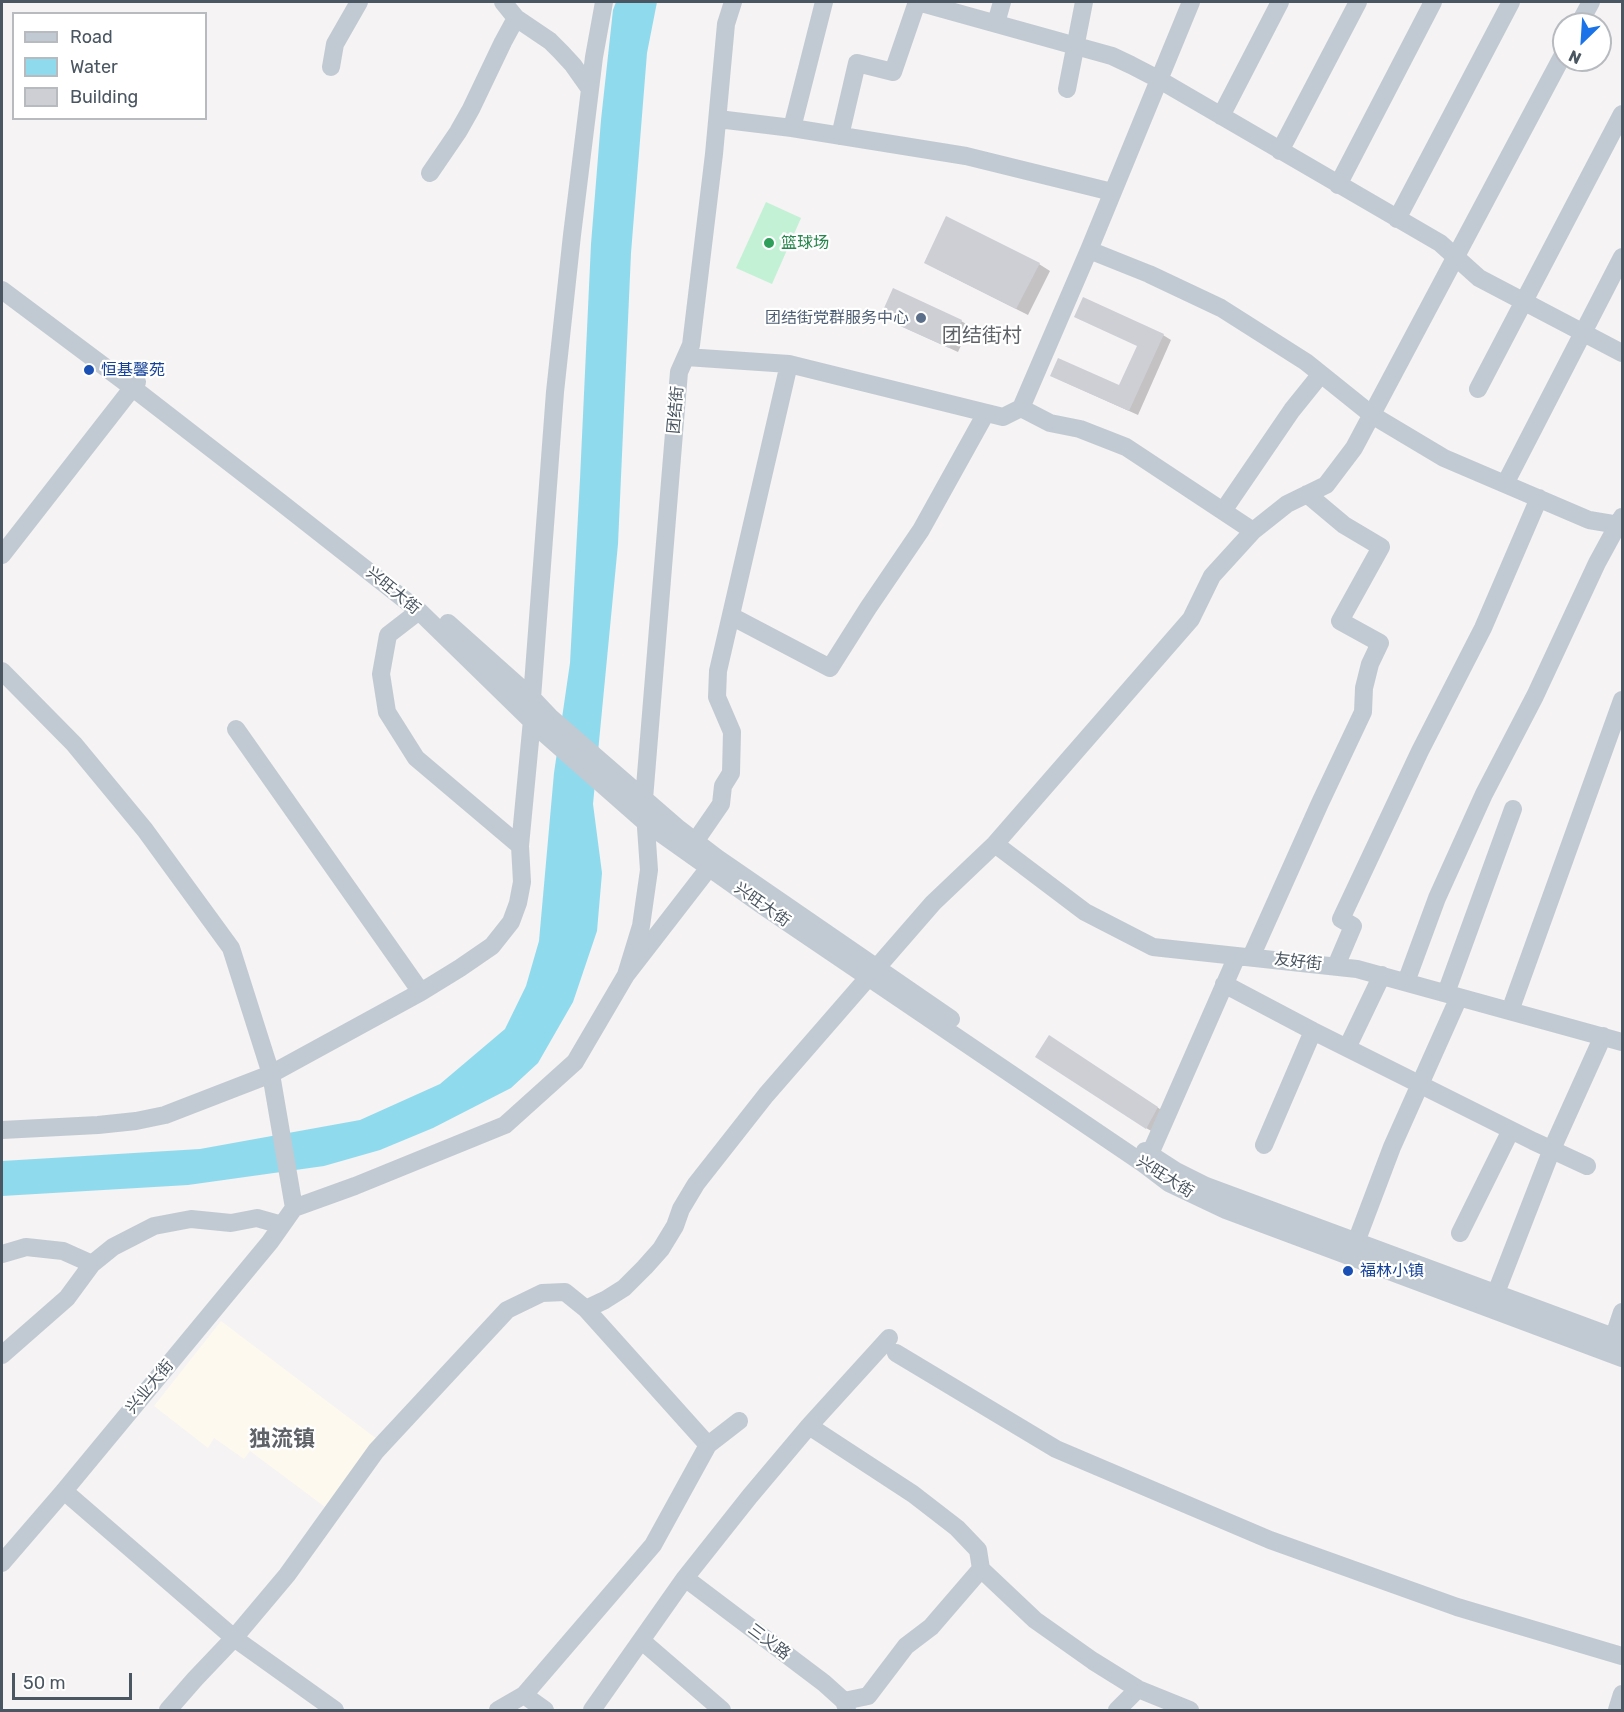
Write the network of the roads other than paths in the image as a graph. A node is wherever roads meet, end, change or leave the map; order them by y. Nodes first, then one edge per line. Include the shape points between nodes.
1 (359, 2) edge
2 (503, 2) edge
3 (604, 2) edge
4 (733, 2) edge
5 (824, 2) edge
6 (922, 2) edge
7 (1002, 2) edge
8 (1084, 2) edge
9 (1191, 2) edge
10 (1280, 2) edge
11 (1358, 2) edge
12 (1433, 2) edge
13 (1511, 2) edge
14 (516, 18) junction
15 (996, 23) junction
16 (1075, 46) junction
17 (331, 67) dead end
18 (1554, 72) edge
19 (1158, 79) junction
20 (590, 89) junction
21 (1067, 89) dead end
22 (1623, 114) edge
23 (1221, 116) junction
24 (718, 118) junction
25 (792, 128) junction
26 (840, 136) junction
27 (1280, 151) junction
28 (430, 172) dead end
29 (1338, 185) junction
30 (1112, 192) junction
31 (1397, 219) junction
32 (1089, 250) junction
33 (1623, 257) edge
34 (1456, 258) junction
35 (2, 281) edge
36 (2, 291) edge
37 (1523, 302) junction
38 (1583, 332) junction
39 (1623, 353) edge
40 (686, 357) junction
41 (789, 364) junction
42 (1321, 374) junction
43 (135, 385) junction
44 (1478, 389) dead end
45 (1021, 408) junction
46 (986, 412) junction
47 (1372, 415) junction
48 (1505, 484) junction
49 (1307, 494) junction
50 (1539, 498) junction
51 (1223, 511) junction
52 (1621, 521) edge
53 (1253, 531) junction
54 (2, 555) edge
55 (419, 611) junction
56 (731, 616) junction
57 (2, 671) edge
58 (532, 698) junction
59 (1621, 708) edge
60 (543, 724) junction
61 (236, 729) dead end
62 (1514, 809) dead end
63 (642, 812) junction
64 (995, 844) junction
65 (520, 846) junction
66 (692, 847) junction
67 (713, 863) junction
68 (1244, 957) junction
69 (1336, 966) junction
70 (872, 973) junction
71 (626, 975) junction
72 (1382, 975) junction
73 (1406, 982) junction
74 (1224, 984) junction
75 (421, 992) junction
76 (1452, 995) junction
77 (1510, 1011) junction
78 (1313, 1031) junction
79 (1603, 1036) junction
80 (1623, 1042) edge
81 (1347, 1048) junction
82 (271, 1074) junction
83 (1419, 1084) junction
84 (2, 1130) edge
85 (1511, 1130) junction
86 (1264, 1144) dead end
87 (1552, 1149) junction
88 (1147, 1159) junction
89 (1587, 1166) dead end
90 (294, 1208) junction
91 (282, 1225) junction
92 (1460, 1233) dead end
93 (1353, 1249) junction
94 (2, 1254) edge
95 (92, 1263) junction
96 (1493, 1301) junction
97 (586, 1309) junction
98 (1623, 1312) edge
99 (1617, 1347) edge
100 (2, 1355) edge
101 (739, 1421) dead end
102 (809, 1426) junction
103 (708, 1445) junction
104 (64, 1491) junction
105 (2, 1563) edge
106 (981, 1569) junction
107 (686, 1578) junction
108 (234, 1638) junction
109 (642, 1641) junction
110 (1623, 1656) edge
111 (1138, 1689) junction
112 (1623, 1694) edge
113 (524, 1695) junction
114 (845, 1706) edge
115 (168, 1710) edge
116 (336, 1710) edge
117 (498, 1710) edge
118 (545, 1710) edge
119 (592, 1710) edge
120 (722, 1710) edge
121 (1118, 1710) edge
122 (1190, 1710) edge
123 (1617, 1710) edge

1 - 17 street via 335,45
2 - 14 street
3 - 20 street
4 - 24 street, 团结街 via 726,24
5 - 25 street
6 - 15 street
6 - 26 street via 893,72 857,63
7 - 15 street
8 - 16 street
9 - 19 street
10 - 23 street
11 - 27 street
12 - 29 street
13 - 31 street
14 - 20 street via 550,41
14 - 28 street via 471,109
15 - 16 street
16 - 19 street via 1112,56
16 - 21 street
18 - 34 street
19 - 23 street
19 - 30 street
20 - 58 street via 555,393
22 - 37 street
23 - 27 street
24 - 25 street
24 - 40 street, 团结街 via 691,345
25 - 26 street
26 - 30 street via 966,156
27 - 29 street
29 - 31 street
30 - 32 street
31 - 34 street via 1440,243
32 - 42 street via 1221,308
32 - 45 street
33 - 38 street
34 - 37 street via 1479,278
34 - 47 street
35 - 43 street, 兴旺大街
36 - 43 street, 兴旺大街
37 - 38 street
37 - 44 street
38 - 39 street
38 - 48 street
40 - 41 street
40 - 63 street, 团结街 via 679,372
41 - 46 street
41 - 56 street
42 - 47 street
42 - 51 street
43 - 54 street
43 - 55 street, 兴旺大街
43 - 58 street, 兴旺大街 via 280,489 413,594
45 - 46 street via 1003,417
45 - 51 street via 1050,423 1080,429 1126,447
46 - 56 street via 921,530 830,668
47 - 48 street via 1444,458
47 - 49 street via 1354,448 1326,485
48 - 50 street
49 - 53 street via 1287,504
49 - 68 street via 1344,525 1381,548 1340,621 1380,643 1364,688 1363,712
50 - 52 street via 1589,520
50 - 69 street via 1483,628 1341,920 1353,926
51 - 53 street
52 - 73 street via 1484,794 1437,898
53 - 64 street via 1212,576 1191,619
55 - 60 street, 兴旺大街
55 - 65 street via 388,635 381,674 387,712 416,758
56 - 66 street via 718,671 717,697 732,732 731,773 723,786 721,804
57 - 82 street via 74,744 145,830 231,948
58 - 60 street
59 - 77 street
60 - 63 street, 兴旺大街
60 - 63 street, 兴旺大街 via 629,786
60 - 65 street
61 - 75 street
62 - 76 street
63 - 66 street, 兴旺大街
63 - 71 street, 团结街 via 649,870 641,926
64 - 68 street, 友好街 via 1084,912 1153,947
64 - 70 street via 933,903
65 - 75 street via 522,882 511,922 492,946
66 - 67 street, 兴旺大街
67 - 70 street, 兴旺大街
67 - 71 street
68 - 69 street, 友好街
68 - 74 street
69 - 72 street, 友好街
70 - 88 street, 兴旺大街
70 - 97 street via 766,1095 696,1184 661,1249 624,1288
71 - 90 street via 575,1062 504,1125
72 - 73 street, 友好街
72 - 81 street
73 - 76 street, 友好街
74 - 78 street
74 - 88 street
75 - 82 street
76 - 77 street, 友好街
76 - 83 street
77 - 79 street, 友好街
78 - 81 street
78 - 86 street
79 - 80 street, 友好街
79 - 87 street
81 - 83 street
82 - 84 street via 165,1115 98,1125
82 - 90 street
83 - 85 street
83 - 93 street
85 - 87 street
85 - 92 street
87 - 89 street
87 - 96 street
88 - 93 street, 兴旺大街 via 1169,1183 1196,1197
90 - 91 street, 兴业大街
91 - 95 street via 257,1218 231,1222 191,1219 154,1226
91 - 104 street, 兴业大街
93 - 96 street, 兴旺大街
94 - 95 street via 26,1247 63,1251
95 - 100 street via 67,1298
96 - 99 street, 兴旺大街
97 - 103 street
97 - 108 street via 566,1292 542,1293 507,1310 376,1450 287,1575
98 - 99 street
101 - 103 street
102 - 106 street via 913,1494 957,1528 978,1550
102 - 107 street
102 - 110 street via 892,1346 1056,1449 1270,1540 1457,1607
103 - 113 street via 653,1545
104 - 105 street, 兴业大街
104 - 108 street
106 - 111 street via 1035,1620
106 - 114 street via 931,1627 906,1646 868,1696
107 - 109 street
107 - 114 street, 三义路 via 824,1683
108 - 115 street
108 - 116 street
109 - 119 street
109 - 120 street
111 - 121 street
111 - 122 street
112 - 123 street
113 - 117 street
113 - 118 street

